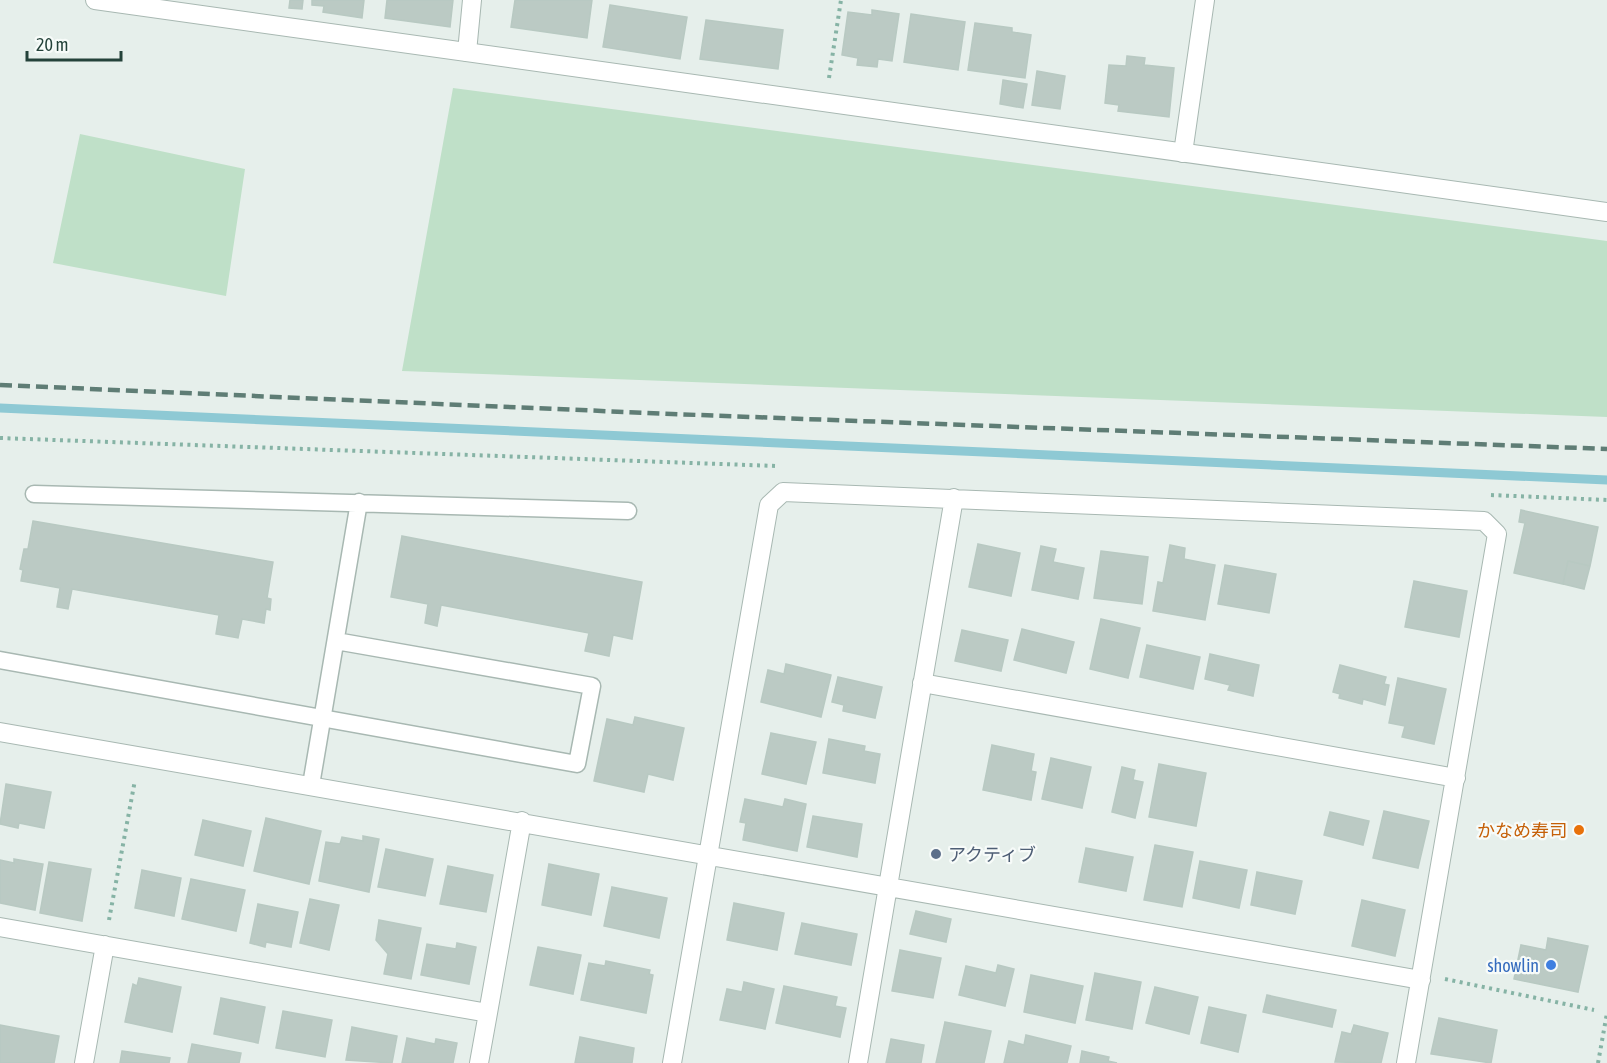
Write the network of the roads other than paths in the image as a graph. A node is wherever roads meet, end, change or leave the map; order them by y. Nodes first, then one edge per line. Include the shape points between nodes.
1 (95, 0) edge
2 (472, 0) edge
3 (1205, 0) edge
4 (466, 52) junction
5 (1183, 153) junction
6 (1607, 212) edge
7 (34, 494) dead end
8 (954, 498) junction
9 (359, 502) junction
10 (628, 511) dead end
11 (336, 641) junction
12 (0, 660) edge
13 (922, 683) junction
14 (323, 718) junction
15 (0, 732) edge
16 (1456, 778) junction
17 (311, 785) junction
18 (522, 821) junction
19 (709, 854) junction
20 (887, 886) junction
21 (0, 927) edge
22 (105, 945) junction
23 (1421, 977) junction
24 (488, 1013) junction
25 (84, 1063) edge
26 (479, 1063) edge
27 (672, 1063) edge
28 (858, 1063) edge
29 (1406, 1063) edge

1 - 4 street
2 - 4 street
3 - 5 street
4 - 5 street
5 - 6 street
7 - 9 lane
8 - 13 street
8 - 16 street via 1484,521 1497,534
8 - 19 street via 783,492 769,506
9 - 10 lane
9 - 11 lane
11 - 14 lane
11 - 14 lane via 592,686 577,764
12 - 14 lane
13 - 16 street
13 - 20 street
14 - 17 lane
15 - 17 street
16 - 23 street
17 - 18 street
18 - 19 street
18 - 24 street
19 - 20 street
19 - 27 street
20 - 23 street
20 - 28 street
21 - 22 street
22 - 24 street
22 - 25 street
23 - 29 street
24 - 26 street

